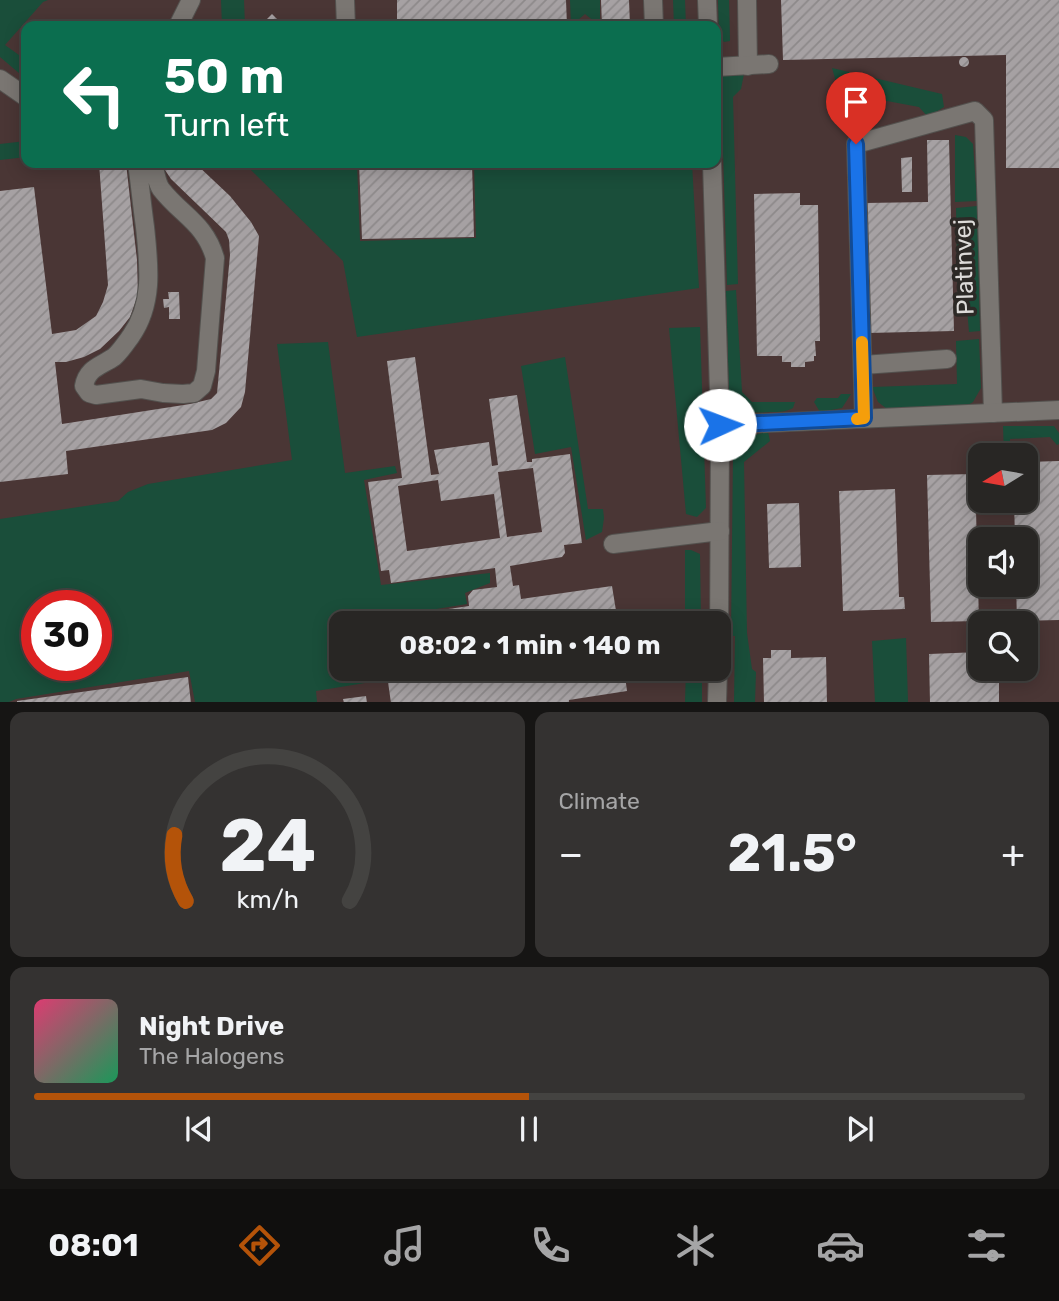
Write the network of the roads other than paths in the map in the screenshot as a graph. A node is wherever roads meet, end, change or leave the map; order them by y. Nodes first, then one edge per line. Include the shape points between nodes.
1 (191, 0) edge
2 (345, 0) edge
3 (653, 0) edge
4 (707, 0) edge
5 (747, 0) edge
6 (180, 21) edge
7 (346, 21) edge
8 (654, 21) edge
9 (708, 21) edge
10 (769, 64) dead end
11 (748, 65) junction
12 (721, 67) edge
13 (0, 79) edge
14 (21, 94) edge
15 (138, 168) edge
16 (155, 168) edge
17 (712, 168) edge
18 (947, 359) dead end
19 (863, 365) junction
20 (1059, 410) edge
21 (993, 413) junction
22 (864, 418) junction
23 (720, 425) junction
24 (720, 531) junction
25 (612, 544) dead end
26 (719, 611) edge
27 (718, 681) edge
28 (717, 702) edge

1 - 6 street
2 - 7 street
3 - 8 street
4 - 9 street
5 - 11 street
10 - 11 street
11 - 12 street
13 - 14 street
15 - 16 street via 148,259 145,310 114,356 86,378 84,386 96,395 141,390 194,393 202,386 206,371 215,258 202,229 159,187
17 - 23 street
18 - 19 street
19 - 21 street, Platinvej via 856,144 975,111 984,120
19 - 22 street
20 - 21 street
21 - 22 street
22 - 23 street
23 - 24 street
24 - 25 street
24 - 26 street
27 - 28 street

